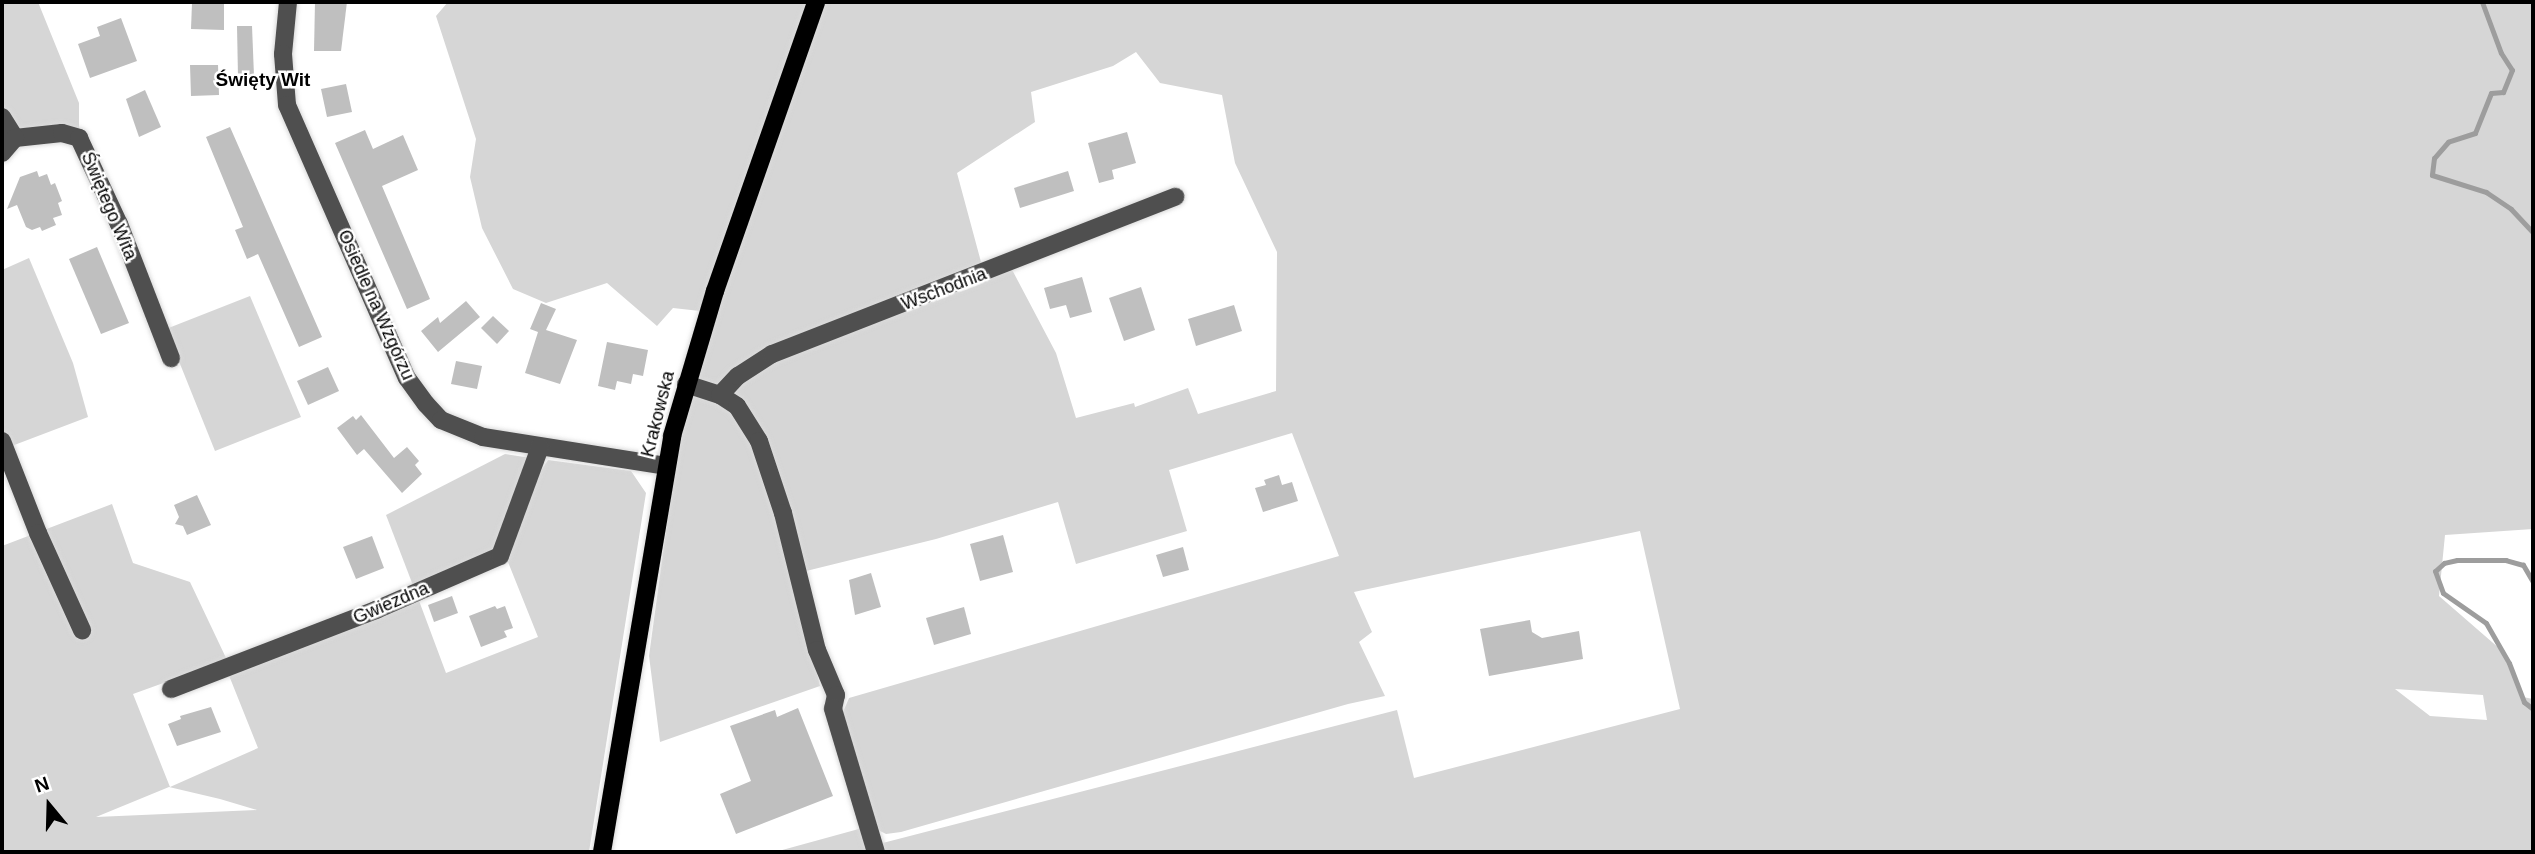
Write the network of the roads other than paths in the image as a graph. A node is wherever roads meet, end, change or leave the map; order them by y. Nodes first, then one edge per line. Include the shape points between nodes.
1 (288, 2) edge
2 (816, 2) edge
3 (2, 117) edge
4 (15, 138) junction
5 (2, 153) edge
6 (1175, 197) dead end
7 (171, 358) dead end
8 (686, 384) junction
9 (720, 395) junction
10 (2, 441) edge
11 (540, 447) junction
12 (666, 466) junction
13 (82, 630) dead end
14 (172, 689) dead end
15 (602, 852) edge
16 (876, 852) edge

1 - 11 street, Osiedle na Wzgórzu via 283,54 287,104 407,378 433,412 461,430
2 - 8 main road, Krakowska
3 - 4 street
4 - 5 street
4 - 7 street, Świętego Wita via 62,133 79,138 119,224
6 - 9 street, Wschodnia via 772,354 738,376
8 - 9 street
8 - 12 main road, Krakowska
9 - 16 street via 737,405 749,421 767,465 817,650 836,695 833,709
10 - 13 street
11 - 12 street, Osiedle na Wzgórzu
11 - 14 street, Gwiezdna via 500,556
12 - 15 main road, Krakowska

